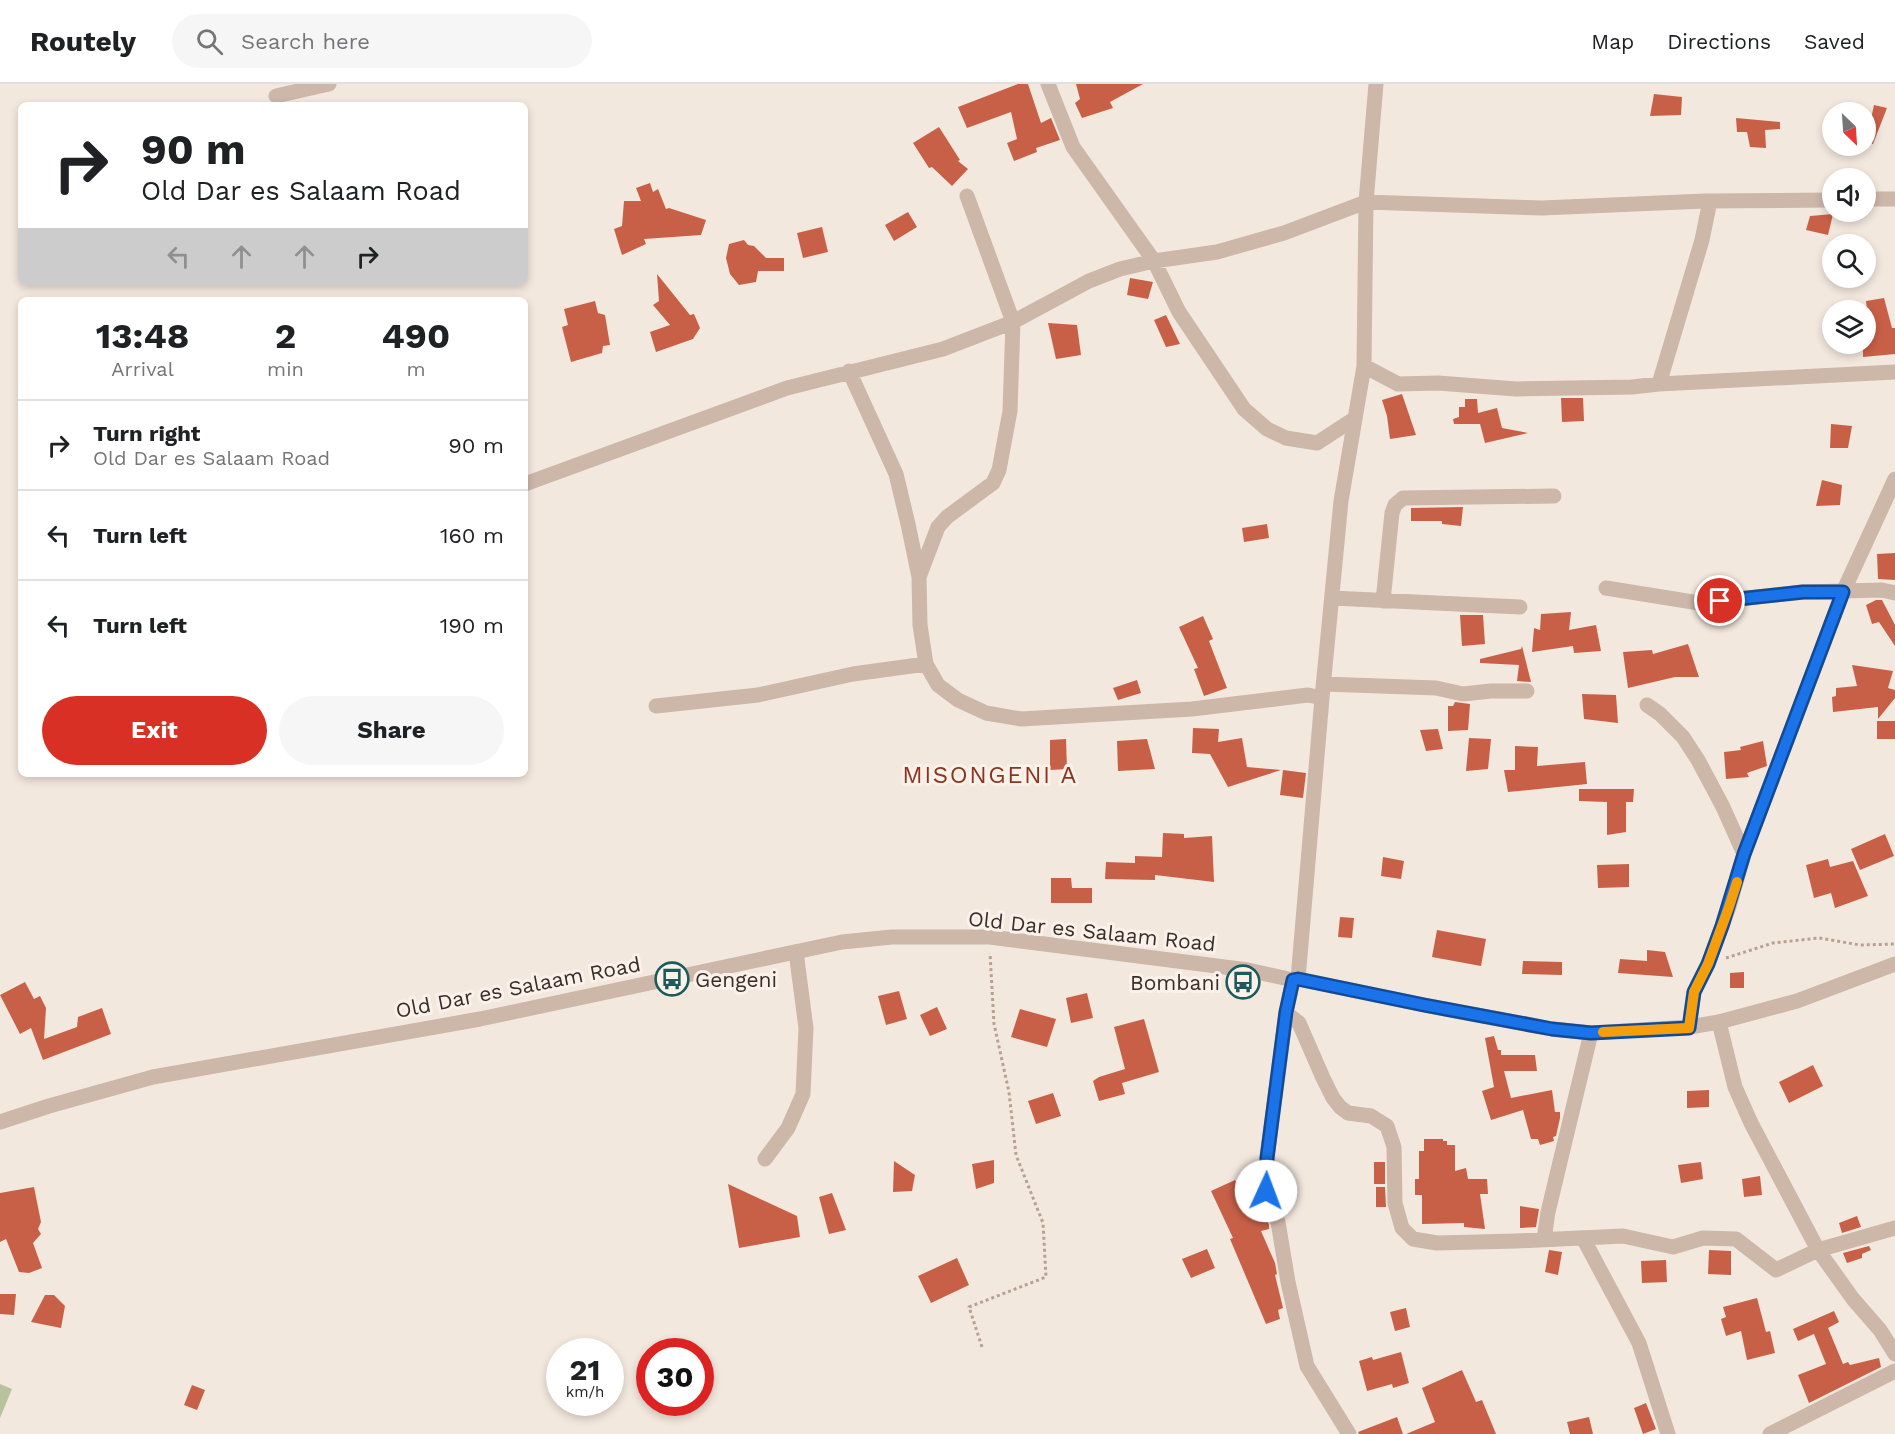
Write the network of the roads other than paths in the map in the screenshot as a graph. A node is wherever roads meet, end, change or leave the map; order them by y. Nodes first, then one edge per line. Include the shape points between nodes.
1 (329, 84) edge
2 (1048, 84) edge
3 (1376, 84) edge
4 (276, 96) dead end
5 (967, 196) dead end
6 (1876, 199) edge
7 (1895, 199) edge
8 (1822, 200) edge
9 (1710, 201) junction
10 (1366, 202) junction
11 (1154, 261) junction
12 (1013, 322) junction
13 (1364, 366) junction
14 (849, 372) junction
15 (1895, 372) edge
16 (1659, 384) junction
17 (1354, 419) junction
18 (1895, 478) edge
19 (528, 483) edge
20 (1554, 496) dead end
21 (919, 577) junction
22 (1606, 588) dead end
23 (1843, 592) junction
24 (1895, 593) edge
25 (1332, 598) junction
26 (1383, 601) junction
27 (1520, 607) dead end
28 (926, 664) junction
29 (1323, 691) junction
30 (1527, 691) dead end
31 (1647, 705) dead end
32 (656, 706) dead end
33 (1744, 854) junction
34 (796, 952) junction
35 (1895, 964) edge
36 (1296, 980) junction
37 (1286, 1012) junction
38 (1719, 1022) junction
39 (1689, 1028) junction
40 (1591, 1033) junction
41 (0, 1122) edge
42 (765, 1159) dead end
43 (1895, 1228) edge
44 (1583, 1238) junction
45 (1544, 1239) junction
46 (1818, 1250) junction
47 (1895, 1354) edge
48 (1895, 1371) edge
49 (1349, 1434) edge
50 (1668, 1434) edge
51 (1770, 1434) edge

1 - 4 street
2 - 11 street via 1073,147
3 - 10 street
5 - 12 street
6 - 7 street
8 - 9 street
9 - 10 street via 1542,208
9 - 16 street
10 - 11 street via 1273,237 1217,252
10 - 13 street
11 - 12 street via 1089,281
11 - 17 street via 1199,343 1244,409 1267,429 1286,438 1317,443
12 - 14 street via 943,349
12 - 21 street via 1010,411 999,470 993,483 938,527
13 - 16 street via 1398,384 1516,389
13 - 17 street
14 - 19 street via 787,388
14 - 21 street via 896,474
15 - 16 street
17 - 25 street
18 - 23 street
20 - 26 street via 1403,498 1392,513
21 - 28 street
22 - 23 street via 1699,603 1803,592
23 - 24 street
23 - 33 street
25 - 26 street
25 - 29 street
26 - 27 street
28 - 29 street via 938,685 958,700 986,713 1021,719 1192,709
28 - 32 street via 853,674 758,695
29 - 30 street
29 - 36 street
31 - 33 street via 1683,737 1693,752
33 - 39 street via 1729,907 1694,992
34 - 36 street, Old Dar es Salaam Road via 892,937 990,937 1248,970
34 - 41 street, Old Dar es Salaam Road via 480,1018 153,1077
34 - 42 street via 806,1028 803,1094 788,1128
35 - 38 street, Old Dar es Salaam Road via 1797,1001
36 - 37 street
36 - 40 street, Old Dar es Salaam Road
37 - 45 street via 1299,1023 1340,1107 1348,1113 1371,1116 1387,1126 1394,1147 1395,1203 1402,1228 1413,1239 1437,1243
37 - 49 street via 1266,1191 1278,1222 1307,1366
38 - 39 street, Old Dar es Salaam Road
38 - 46 street via 1735,1087
39 - 40 street, Old Dar es Salaam Road
40 - 45 street
43 - 46 street
44 - 45 street
44 - 46 street via 1623,1236 1673,1247 1703,1238 1736,1239 1776,1270
44 - 50 street via 1639,1343
46 - 47 street
48 - 51 street

